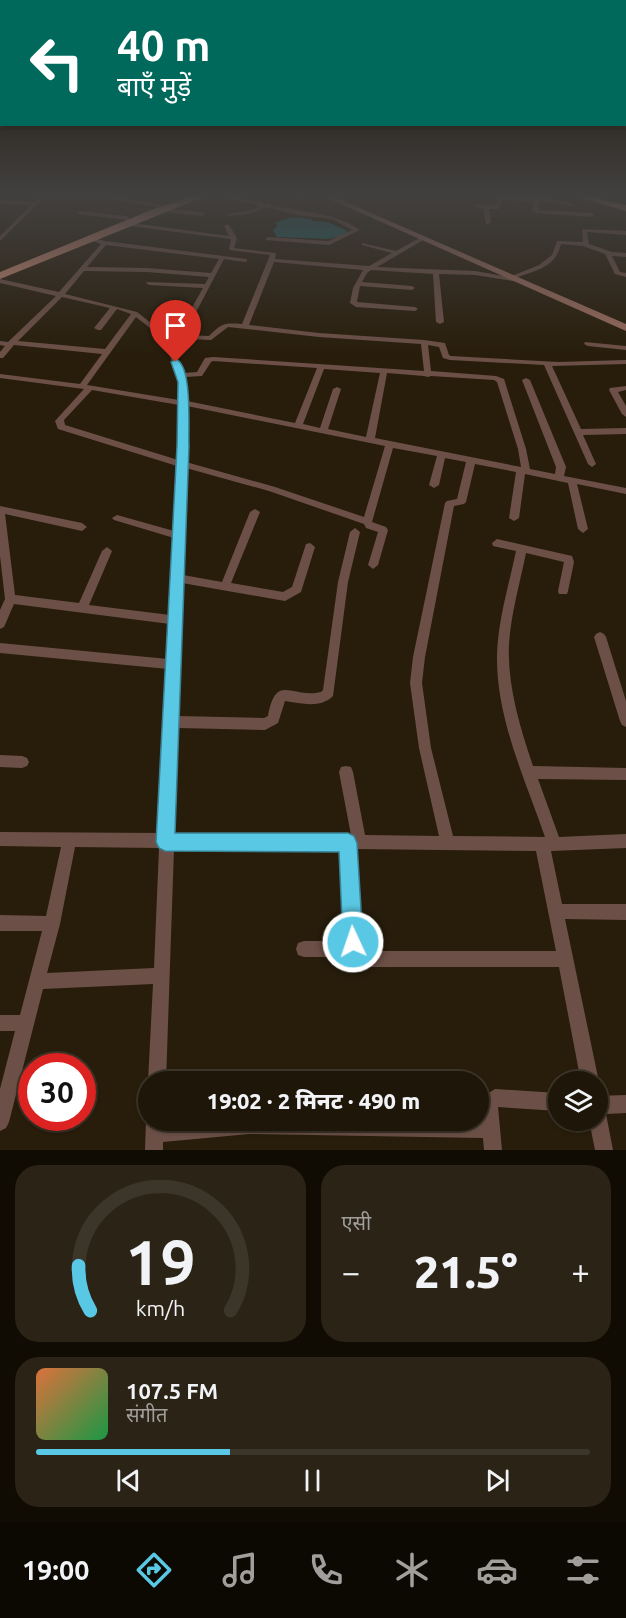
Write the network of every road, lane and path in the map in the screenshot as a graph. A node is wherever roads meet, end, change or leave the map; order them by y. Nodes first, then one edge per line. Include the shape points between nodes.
1 (58, 250) edge
2 (59, 250) edge
3 (100, 250) edge
4 (157, 250) edge
5 (238, 250) edge
6 (385, 250) edge
7 (403, 250) edge
8 (449, 250) edge
9 (557, 250) edge
10 (600, 250) edge
11 (607, 252) junction
12 (397, 253) junction
13 (626, 255) edge
14 (222, 258) junction
15 (245, 260) dead end
16 (271, 260) junction
17 (370, 268) junction
18 (84, 269) junction
19 (0, 270) edge
20 (436, 272) junction
21 (213, 275) junction
22 (626, 275) edge
23 (0, 276) edge
24 (515, 279) junction
25 (0, 281) edge
26 (149, 282) dead end
27 (358, 284) junction
28 (207, 286) junction
29 (412, 288) dead end
30 (60, 295) junction
31 (115, 307) junction
32 (415, 309) dead end
33 (135, 313) junction
34 (440, 322) dead end
35 (98, 328) dead end
36 (244, 328) junction
37 (626, 328) edge
38 (163, 336) junction
39 (180, 336) junction
40 (424, 342) junction
41 (0, 343) edge
42 (11, 344) junction
43 (588, 344) dead end
44 (626, 348) edge
45 (108, 352) junction
46 (0, 356) edge
47 (426, 358) junction
48 (449, 358) junction
49 (626, 362) edge
50 (547, 364) junction
51 (321, 367) junction
52 (384, 371) junction
53 (181, 375) junction
54 (428, 375) junction
55 (0, 376) edge
56 (526, 380) dead end
57 (86, 387) junction
58 (337, 388) dead end
59 (626, 388) edge
60 (183, 403) junction
61 (625, 410) edge
62 (298, 426) junction
63 (323, 431) junction
64 (626, 431) edge
65 (578, 432) junction
66 (370, 440) junction
67 (390, 444) junction
68 (442, 454) junction
69 (471, 460) junction
70 (592, 464) dead end
71 (182, 465) junction
72 (524, 470) junction
73 (559, 479) junction
74 (572, 481) junction
75 (434, 485) dead end
76 (626, 491) edge
77 (0, 510) edge
78 (255, 512) dead end
79 (117, 518) dead end
80 (514, 518) dead end
81 (367, 522) junction
82 (82, 527) dead end
83 (583, 529) dead end
84 (2, 532) edge
85 (355, 532) dead end
86 (179, 536) junction
87 (498, 543) dead end
88 (310, 547) dead end
89 (522, 548) junction
90 (107, 551) dead end
91 (373, 565) dead end
92 (177, 578) junction
93 (225, 586) junction
94 (563, 591) dead end
95 (6, 593) edge
96 (83, 607) junction
97 (176, 621) junction
98 (0, 624) edge
99 (600, 637) dead end
100 (0, 648) edge
101 (174, 665) junction
102 (626, 721) edge
103 (171, 722) junction
104 (0, 761) edge
105 (22, 762) dead end
106 (346, 772) dead end
107 (531, 772) junction
108 (626, 774) edge
109 (0, 839) edge
110 (69, 840) junction
111 (626, 841) edge
112 (165, 842) junction
113 (354, 843) junction
114 (448, 843) junction
115 (548, 844) junction
116 (556, 911) junction
117 (626, 912) edge
118 (0, 923) edge
119 (52, 924) junction
120 (304, 949) dead end
121 (366, 959) dead end
122 (566, 959) junction
123 (160, 976) junction
124 (37, 981) junction
125 (0, 1023) edge
126 (26, 1023) junction
127 (157, 1071) edge
128 (588, 1071) edge
129 (548, 1101) edge
130 (608, 1104) edge
131 (626, 1104) edge
132 (0, 1122) edge
133 (492, 1129) junction
134 (600, 1131) edge
135 (155, 1135) edge
136 (493, 1150) edge
137 (604, 1150) edge

1 - 19 highway
2 - 23 highway
3 - 18 street
4 - 14 street
5 - 16 street via 272,253
6 - 12 street
7 - 12 street
8 - 24 main road
9 - 24 street via 555,256 541,266
10 - 11 street
11 - 13 street
11 - 22 street via 617,273
12 - 17 street
14 - 15 street
14 - 21 street
16 - 17 street
16 - 36 street
17 - 20 street
17 - 27 street
18 - 21 street
18 - 30 street
20 - 24 street
20 - 34 street
21 - 28 street
24 - 37 main road
25 - 30 street
26 - 28 street
27 - 29 street
27 - 32 street via 353,303 356,305
28 - 39 street
30 - 31 street
30 - 42 street
31 - 33 street
31 - 35 street
33 - 38 street
33 - 45 street
36 - 39 street via 222,327 208,339
36 - 40 street
38 - 39 street
38 - 53 street
40 - 47 street
40 - 48 street via 442,345
41 - 42 street
42 - 45 street
42 - 46 street
43 - 44 street
45 - 57 street
47 - 48 street
47 - 54 street
48 - 50 street
49 - 50 street
50 - 65 street
51 - 52 street
51 - 53 street via 213,359 199,374
51 - 62 street
52 - 54 street
52 - 66 street
53 - 60 street
54 - 72 street via 501,381 522,449
55 - 57 street
56 - 73 street via 562,470
57 - 60 street
57 - 71 street via 58,421 61,427
58 - 63 street
59 - 61 street via 613,390
60 - 62 street
60 - 71 street
62 - 63 street
63 - 66 street
64 - 65 street
65 - 70 street
66 - 67 street
67 - 68 street
67 - 81 street
68 - 69 street
68 - 75 street
69 - 72 street
69 - 114 street via 461,502 450,503 416,683 425,748
71 - 81 street via 253,483
71 - 86 street
72 - 73 street
72 - 80 street
73 - 74 street
74 - 76 street
74 - 83 street
77 - 82 street
77 - 84 street
78 - 93 street
79 - 86 street
81 - 91 street via 384,532
84 - 95 street
85 - 103 street via 343,582 326,697 282,695 274,719 265,724
86 - 92 street
87 - 89 street
88 - 93 street via 297,589 285,597
89 - 94 street via 568,559
89 - 107 street via 503,656 512,716
90 - 96 street
92 - 93 street
92 - 97 street
95 - 96 street
95 - 98 street
96 - 97 street
97 - 101 street
99 - 102 street
100 - 101 street
101 - 103 street
103 - 112 street
104 - 105 street
106 - 113 street
107 - 108 street
107 - 115 street
109 - 110 street
110 - 112 street
110 - 119 street
111 - 115 street
112 - 113 street
112 - 123 street
113 - 114 street
113 - 120 street via 351,947
114 - 115 street
115 - 116 street
116 - 117 street
116 - 122 street
118 - 119 street
119 - 124 street
121 - 122 street
122 - 128 street
123 - 124 street
123 - 127 street
124 - 126 street
125 - 126 street
126 - 132 street
129 - 133 street via 495,1098 489,1107
130 - 131 street
133 - 135 street via 249,1125
133 - 136 street
134 - 137 street

